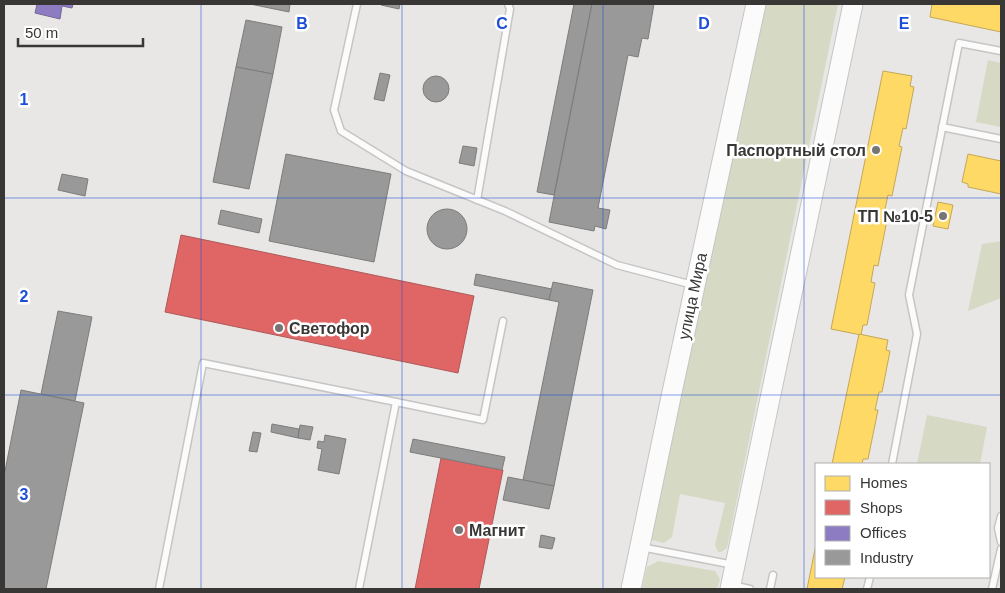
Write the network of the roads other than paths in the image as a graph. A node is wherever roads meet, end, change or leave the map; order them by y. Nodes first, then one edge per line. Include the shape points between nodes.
1 (357, 4) edge
2 (508, 4) edge
3 (756, 4) edge
4 (853, 4) edge
5 (1001, 51) edge
6 (942, 128) junction
7 (1001, 140) edge
8 (477, 200) junction
9 (695, 285) junction
10 (503, 321) dead end
11 (396, 402) junction
12 (892, 463) edge
13 (1001, 516) edge
14 (1001, 542) edge
15 (640, 546) junction
16 (1001, 549) edge
17 (735, 566) junction
18 (773, 575) dead end
19 (730, 587) edge
20 (159, 589) edge
21 (359, 589) edge
22 (631, 589) edge
23 (750, 589) edge
24 (770, 589) edge
25 (992, 589) edge

1 - 8 lane via 334,110 341,131 406,171
2 - 8 lane via 510,9
3 - 9 main road, улица Мира
4 - 17 main road
5 - 6 lane via 958,43
6 - 7 lane
6 - 12 lane via 909,295 917,334
8 - 9 lane via 617,265
9 - 15 main road, улица Мира
10 - 11 lane via 483,420
11 - 20 lane via 203,363
11 - 21 lane
13 - 14 lane via 998,528
15 - 17 lane
15 - 22 main road, улица Мира
16 - 25 lane
17 - 19 main road
18 - 24 lane
19 - 23 lane

